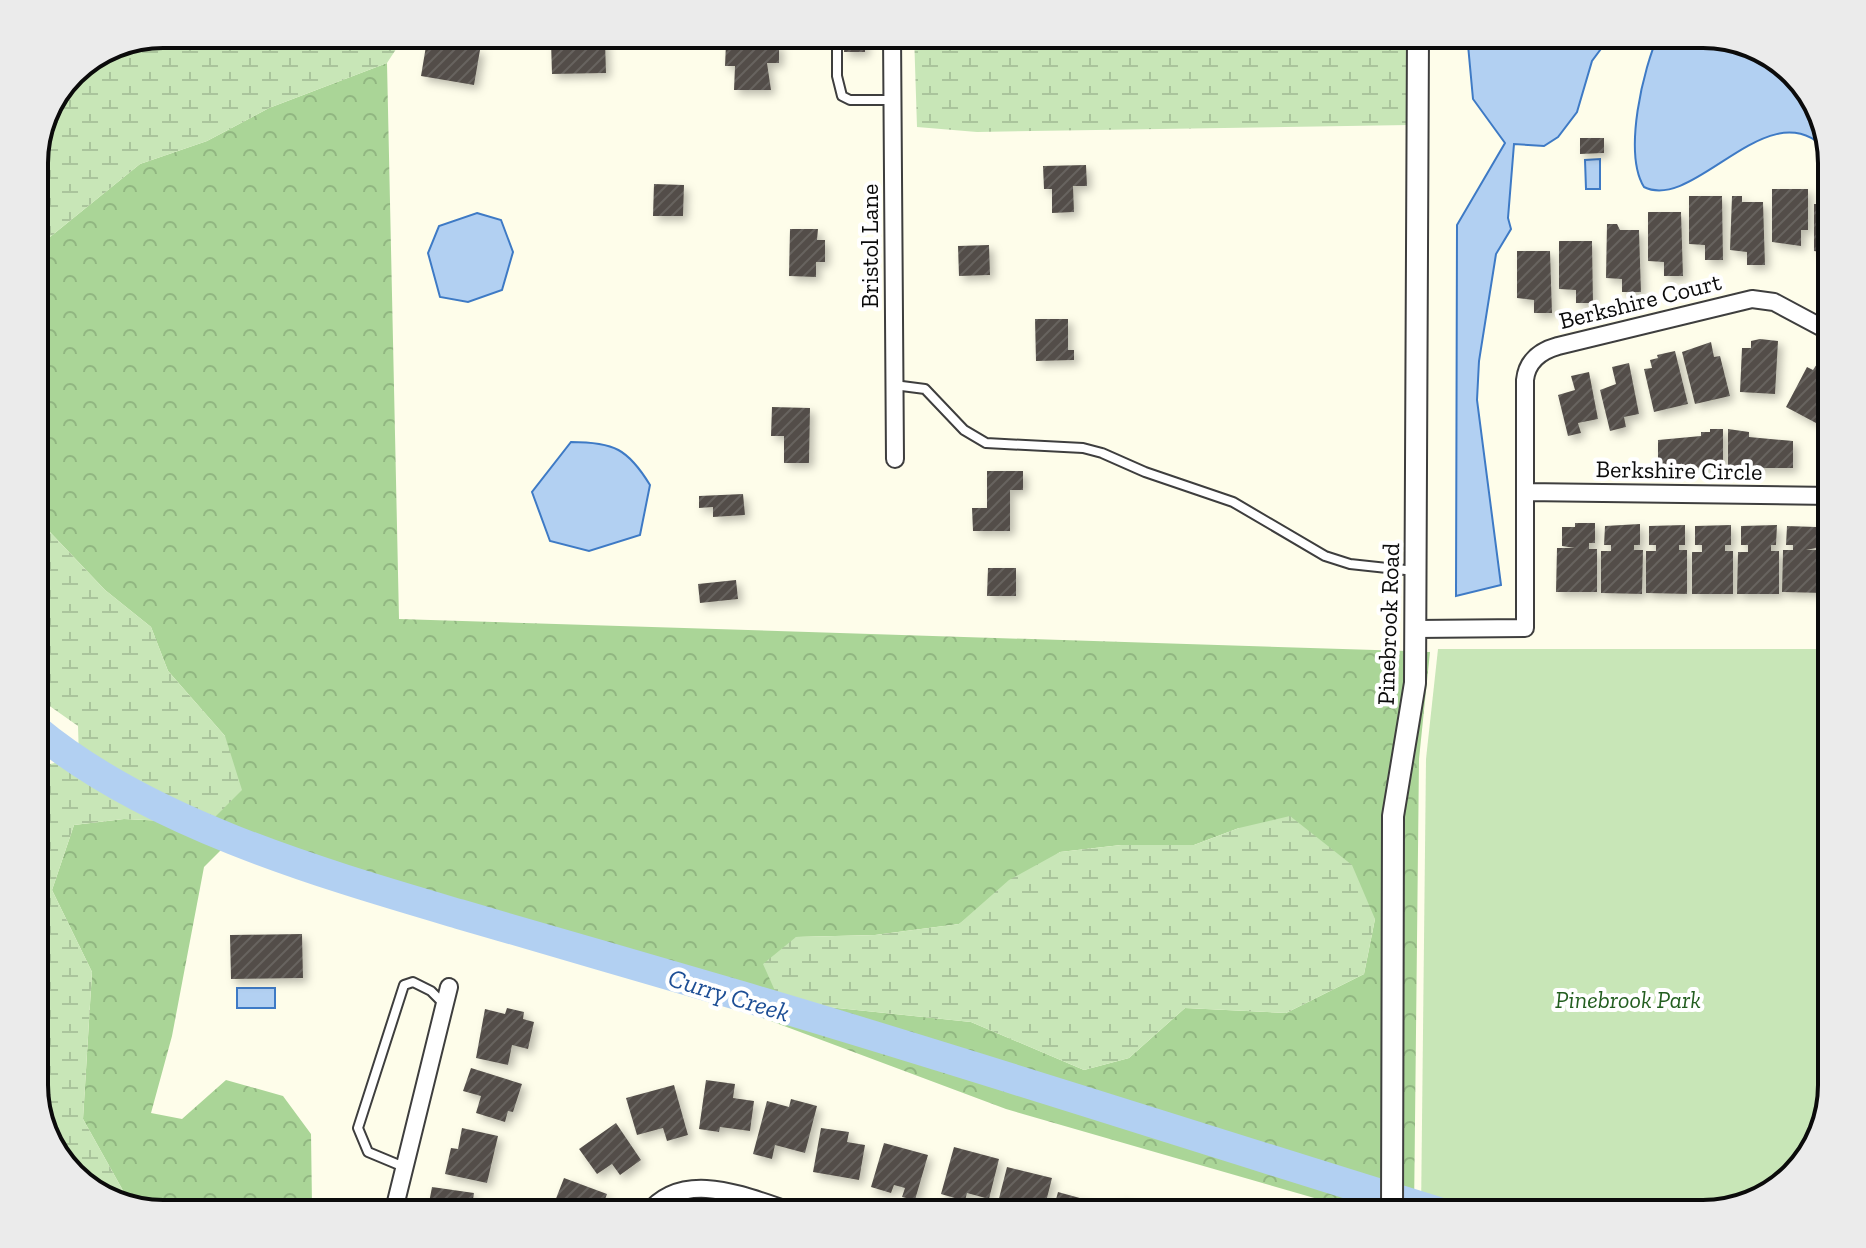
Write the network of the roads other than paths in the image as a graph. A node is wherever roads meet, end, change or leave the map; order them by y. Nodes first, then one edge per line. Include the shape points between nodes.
1 (837, 48) edge
2 (892, 48) edge
3 (1418, 48) edge
4 (893, 100) junction
5 (1818, 326) edge
6 (894, 385) junction
7 (895, 459) dead end
8 (1525, 492) junction
9 (1818, 496) edge
10 (1416, 572) junction
11 (1416, 629) junction
12 (449, 987) dead end
13 (444, 1004) junction
14 (404, 1167) junction
15 (396, 1200) edge
16 (664, 1200) edge
17 (749, 1200) edge
18 (1392, 1200) edge

1 - 4 lane via 842,96
2 - 4 street, Bristol Lane
3 - 10 street, Pinebrook Road
4 - 6 street, Bristol Lane
5 - 8 street, Berkshire Court via 1774,302 1752,299 1545,350 1525,373
6 - 7 street, Bristol Lane
6 - 10 lane via 925,389 964,430 986,443 1102,453 1251,511 1325,556
8 - 9 street, Berkshire Circle
8 - 11 street, Berkshire Court via 1525,628
10 - 11 street, Pinebrook Road
11 - 18 street, Pinebrook Road via 1413,706 1393,816
12 - 13 street
13 - 14 street
13 - 14 lane via 413,982 404,985 358,1128 368,1152
14 - 15 street
16 - 17 street via 702,1187

